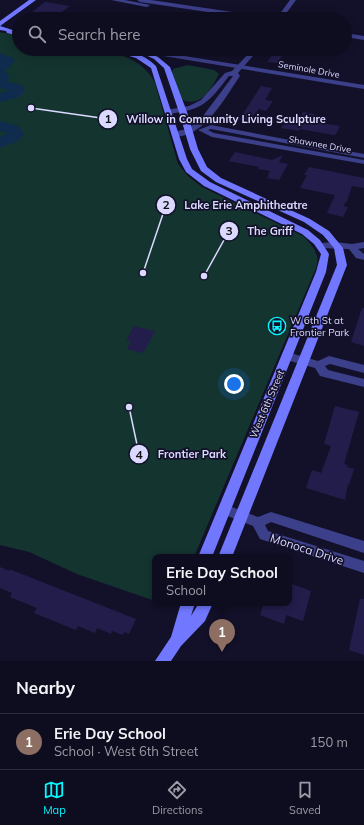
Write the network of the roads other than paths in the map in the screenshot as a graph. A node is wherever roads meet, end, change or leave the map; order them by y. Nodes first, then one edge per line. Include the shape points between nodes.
1 (33, 0) edge
2 (114, 0) edge
3 (140, 0) edge
4 (293, 0) edge
5 (16, 12) edge
6 (193, 12) edge
7 (220, 12) edge
8 (284, 12) edge
9 (12, 15) edge
10 (0, 24) edge
11 (0, 28) edge
12 (8, 30) junction
13 (12, 30) edge
14 (352, 32) edge
15 (12, 33) edge
16 (364, 33) edge
17 (352, 36) edge
18 (364, 38) edge
19 (142, 56) edge
20 (150, 56) edge
21 (161, 56) edge
22 (175, 56) edge
23 (250, 56) edge
24 (156, 58) junction
25 (147, 60) junction
26 (237, 70) junction
27 (364, 87) edge
28 (364, 93) edge
29 (182, 110) junction
30 (169, 112) junction
31 (202, 130) junction
32 (189, 131) junction
33 (176, 134) junction
34 (364, 156) edge
35 (364, 162) edge
36 (364, 244) edge
37 (322, 248) junction
38 (352, 248) junction
39 (340, 249) junction
40 (364, 257) edge
41 (287, 356) junction
42 (303, 360) junction
43 (319, 365) junction
44 (364, 369) edge
45 (364, 383) edge
46 (224, 509) junction
47 (242, 515) junction
48 (258, 522) junction
49 (364, 547) edge
50 (206, 554) edge
51 (226, 554) edge
52 (364, 567) edge
53 (187, 606) edge
54 (205, 606) edge
55 (176, 641) junction
56 (162, 661) edge

1 - 5 main road
2 - 6 street
3 - 7 street
4 - 8 street
9 - 10 main road
11 - 12 main road
12 - 13 main road
12 - 15 main road
14 - 16 street
17 - 18 street
19 - 25 main road
20 - 24 main road
21 - 24 main road
22 - 26 street, Seminole Drive
23 - 26 street
24 - 25 main road
24 - 26 street, Seminole Drive
24 - 29 main road via 167,67
25 - 30 main road via 156,70
26 - 27 street, Seminole Drive
26 - 28 street, Seminole Drive
26 - 29 street via 227,74 202,104
26 - 32 street via 237,76 208,116
29 - 30 street
29 - 32 main road
30 - 33 main road
31 - 32 street, Shawnee Drive
31 - 34 street, Shawnee Drive via 211,127
31 - 35 street, Shawnee Drive
32 - 33 street
32 - 39 main road via 198,158 207,171 313,224 328,234
33 - 37 main road via 186,165 200,180 299,228 312,236
36 - 38 street
37 - 39 street
37 - 41 main road, West 6th Street via 325,262
38 - 39 street
38 - 40 street via 359,256
39 - 42 main road, West 6th Street via 342,265
41 - 42 street
41 - 46 main road, West 6th Street
42 - 43 street
42 - 47 main road, West 6th Street
43 - 44 street via 329,360
43 - 45 street via 324,373
46 - 47 street, Monoca Drive
46 - 50 main road, West 6th Street
47 - 48 street, Monoca Drive
47 - 51 main road, West 6th Street
48 - 49 street, Monoca Drive via 271,517
48 - 52 street, Monoca Drive via 264,535
53 - 55 main road
54 - 55 main road via 200,616
55 - 56 main road

